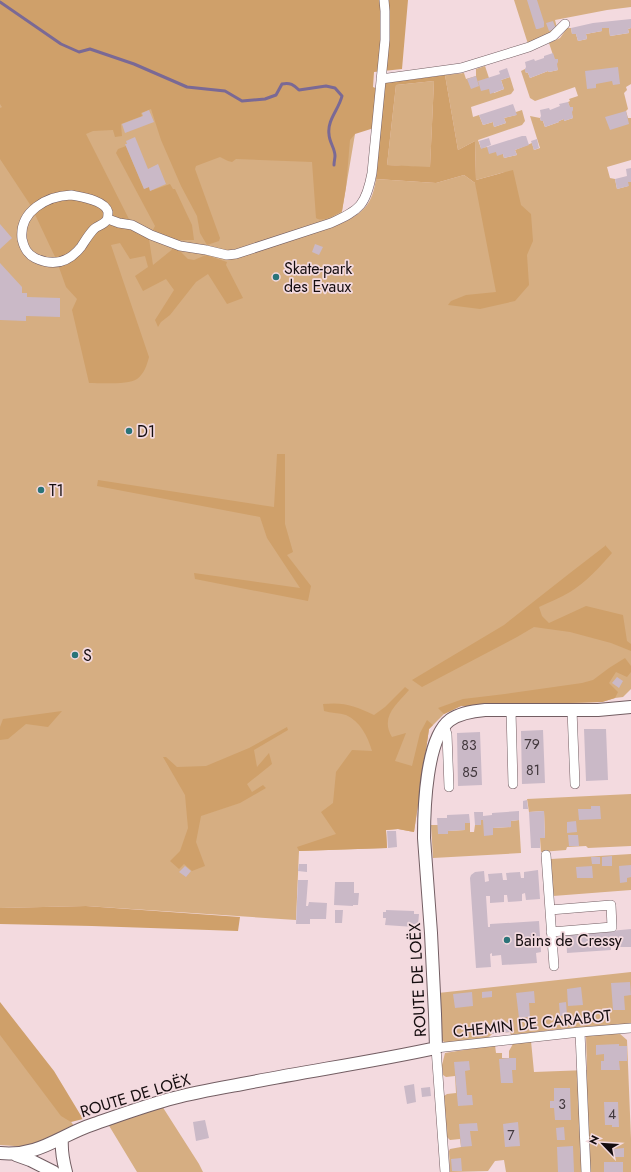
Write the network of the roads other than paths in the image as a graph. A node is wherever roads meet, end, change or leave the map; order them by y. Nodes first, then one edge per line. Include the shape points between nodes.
1 (384, 0) edge
2 (565, 24) dead end
3 (381, 79) junction
4 (108, 219) junction
5 (631, 707) edge
6 (572, 710) junction
7 (511, 711) junction
8 (444, 726) junction
9 (513, 784) dead end
10 (574, 784) dead end
11 (449, 787) dead end
12 (546, 855) dead end
13 (550, 910) junction
14 (551, 932) junction
15 (554, 966) dead end
16 (631, 1028) edge
17 (580, 1032) junction
18 (436, 1048) junction
19 (62, 1138) junction
20 (5, 1153) edge
21 (54, 1172) edge
22 (66, 1172) edge
23 (445, 1172) edge
24 (586, 1172) edge

1 - 3 street via 385,40
2 - 3 street via 554,36 529,47 461,68
3 - 4 street via 368,191 358,208 342,218 227,255 180,246 132,225
4 - 4 street via 94,229 80,248 65,261 43,261 30,255 24,248 22,236 25,221 40,204 54,198 70,195 92,199 106,208
5 - 6 street, ROUTE DE LOËX
6 - 7 street, ROUTE DE LOËX
6 - 10 street
7 - 8 street, ROUTE DE LOËX via 472,712 455,717
7 - 9 street
8 - 11 street via 447,734
8 - 18 street, ROUTE DE LOËX via 436,739 431,760 424,821
12 - 13 street
13 - 14 street
13 - 14 street via 611,906 612,927
14 - 15 street
16 - 17 street, CHEMIN DE CARABOT
17 - 18 street, CHEMIN DE CARABOT
17 - 24 street
18 - 19 street, ROUTE DE LOËX via 174,1098 92,1124
18 - 23 street
19 - 20 street, ROUTE DE LOËX via 37,1150
19 - 22 street via 61,1147
20 - 21 street via 30,1160

